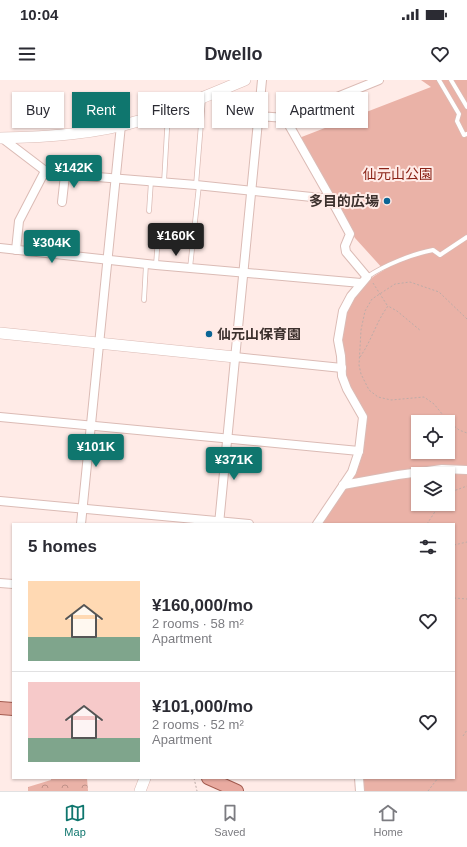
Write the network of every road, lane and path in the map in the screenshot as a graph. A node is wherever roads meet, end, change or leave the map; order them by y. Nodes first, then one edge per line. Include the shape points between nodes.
1 (245, 80) edge
2 (262, 80) edge
3 (379, 80) edge
4 (440, 80) edge
5 (451, 80) edge
6 (261, 92) edge
7 (349, 92) edge
8 (204, 97) edge
9 (467, 108) edge
10 (108, 128) edge
11 (121, 128) edge
12 (167, 128) edge
13 (201, 128) edge
14 (258, 128) edge
15 (291, 128) edge
16 (467, 134) edge
17 (1, 138) edge
18 (45, 171) junction
19 (65, 175) junction
20 (115, 178) junction
21 (151, 181) junction
22 (164, 182) junction
23 (197, 185) junction
24 (252, 191) junction
25 (331, 199) junction
26 (62, 202) dead end
27 (149, 211) dead end
28 (158, 236) dead end
29 (467, 237) edge
30 (0, 248) edge
31 (16, 250) junction
32 (107, 260) junction
33 (146, 264) junction
34 (156, 265) junction
35 (190, 268) junction
36 (244, 272) junction
37 (366, 278) junction
38 (380, 293) junction
39 (144, 300) dead end
40 (388, 306) junction
41 (467, 319) edge
42 (421, 331) dead end
43 (0, 333) edge
44 (100, 344) junction
45 (235, 357) junction
46 (360, 357) junction
47 (342, 368) junction
48 (0, 417) edge
49 (90, 426) junction
50 (467, 433) edge
51 (228, 439) junction
52 (359, 451) junction
53 (467, 470) edge
54 (343, 485) junction
55 (467, 486) edge
56 (455, 490) edge
57 (0, 501) edge
58 (82, 509) junction
59 (435, 511) edge
60 (81, 523) edge
61 (219, 523) edge
62 (318, 523) edge
63 (428, 523) edge
64 (467, 542) edge
65 (455, 545) edge
66 (0, 583) edge
67 (12, 584) edge
68 (455, 598) edge
69 (467, 598) edge
70 (0, 708) edge
71 (12, 709) edge
72 (467, 730) edge
73 (463, 736) dead end
74 (145, 779) edge
75 (194, 779) edge
76 (210, 779) edge
77 (359, 779) edge
78 (437, 779) edge
79 (140, 791) edge
80 (198, 791) edge
81 (237, 791) edge
82 (360, 791) edge
83 (428, 791) edge

1 - 8 street
2 - 6 street
3 - 7 street
4 - 16 lane via 459,114 457,121 464,135
5 - 9 lane
10 - 17 street via 70,134
11 - 20 street
12 - 22 lane
13 - 23 lane
14 - 24 street
15 - 25 street
17 - 18 street
18 - 19 street
18 - 31 street via 19,221
19 - 20 street
19 - 26 street
20 - 21 street
20 - 32 street
21 - 22 street
21 - 27 lane
22 - 23 street
23 - 24 street
23 - 35 lane
24 - 25 street
24 - 36 street
25 - 37 street via 350,234 345,246 346,252
28 - 34 lane
29 - 37 lane via 440,255 433,250 420,252
30 - 31 street
31 - 32 street
32 - 33 street
32 - 44 street
33 - 34 street
33 - 39 lane
34 - 35 street
35 - 36 street
36 - 37 street
36 - 45 street
37 - 38 path
37 - 47 street via 351,296 343,311 338,340
38 - 40 path
38 - 41 path via 395,284 410,282 439,292
38 - 46 path via 372,299 365,311
40 - 42 path
40 - 46 path
43 - 44 street
44 - 45 street
44 - 49 street
45 - 47 street
45 - 51 street
46 - 50 path via 361,374 369,390 378,397 391,400 424,397 458,430
47 - 52 street via 347,389 363,417
48 - 49 street
49 - 51 street
49 - 58 street
51 - 52 street
51 - 61 street
52 - 54 street via 352,472
53 - 54 street via 442,469
54 - 62 street
55 - 56 path
57 - 58 street
58 - 60 street
58 - 61 street
59 - 63 path
64 - 65 path
66 - 67 street
68 - 69 path
70 - 71 main road
72 - 73 path
74 - 79 street
75 - 80 path
76 - 81 main road
77 - 82 street
78 - 83 path

